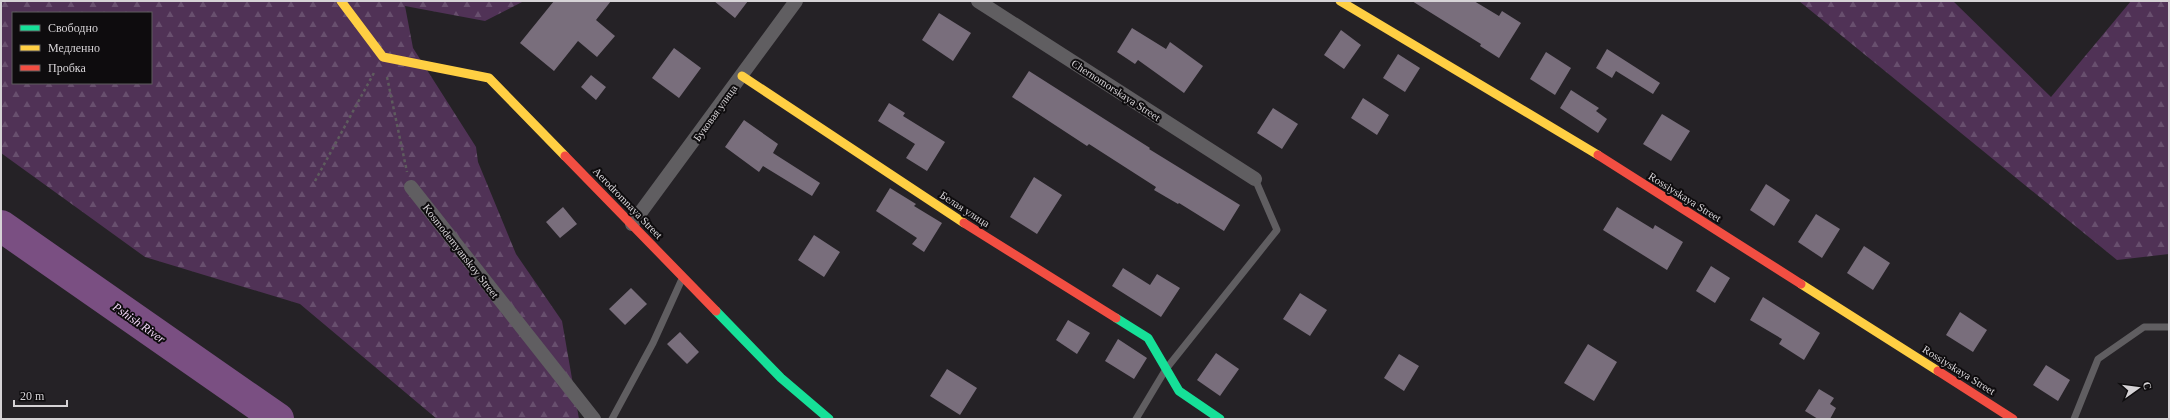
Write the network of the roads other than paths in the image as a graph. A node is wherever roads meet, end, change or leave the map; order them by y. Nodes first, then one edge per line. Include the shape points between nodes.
1 (342, 1) edge
2 (796, 1) edge
3 (978, 1) edge
4 (1340, 1) edge
5 (742, 76) junction
6 (1255, 179) joint
7 (410, 187) road end
8 (632, 224) junction
9 (683, 277) junction
10 (2169, 327) edge
11 (1166, 369) junction
12 (594, 419) edge
13 (612, 419) edge
14 (829, 419) edge
15 (1136, 419) edge
16 (1220, 419) edge
17 (2013, 419) edge
18 (2074, 419) edge

1 - 8 street, Aerodromnaya Street via 383,57 489,78
2 - 5 street, Буковая улица
3 - 6 street, Chernomorskaya Street
4 - 17 street, Rossiyskaya Street via 1596,154
5 - 8 street, Буковая улица
5 - 11 street, Белая улица via 1006,250 1148,338
6 - 11 lane via 1277,230
7 - 12 street, Kosmodemyanskoy Street
8 - 9 street, Aerodromnaya Street
9 - 13 lane via 653,344
9 - 14 street, Aerodromnaya Street via 781,378
10 - 18 lane via 2144,327 2098,359
11 - 15 lane
11 - 16 street, Белая улица via 1179,391

